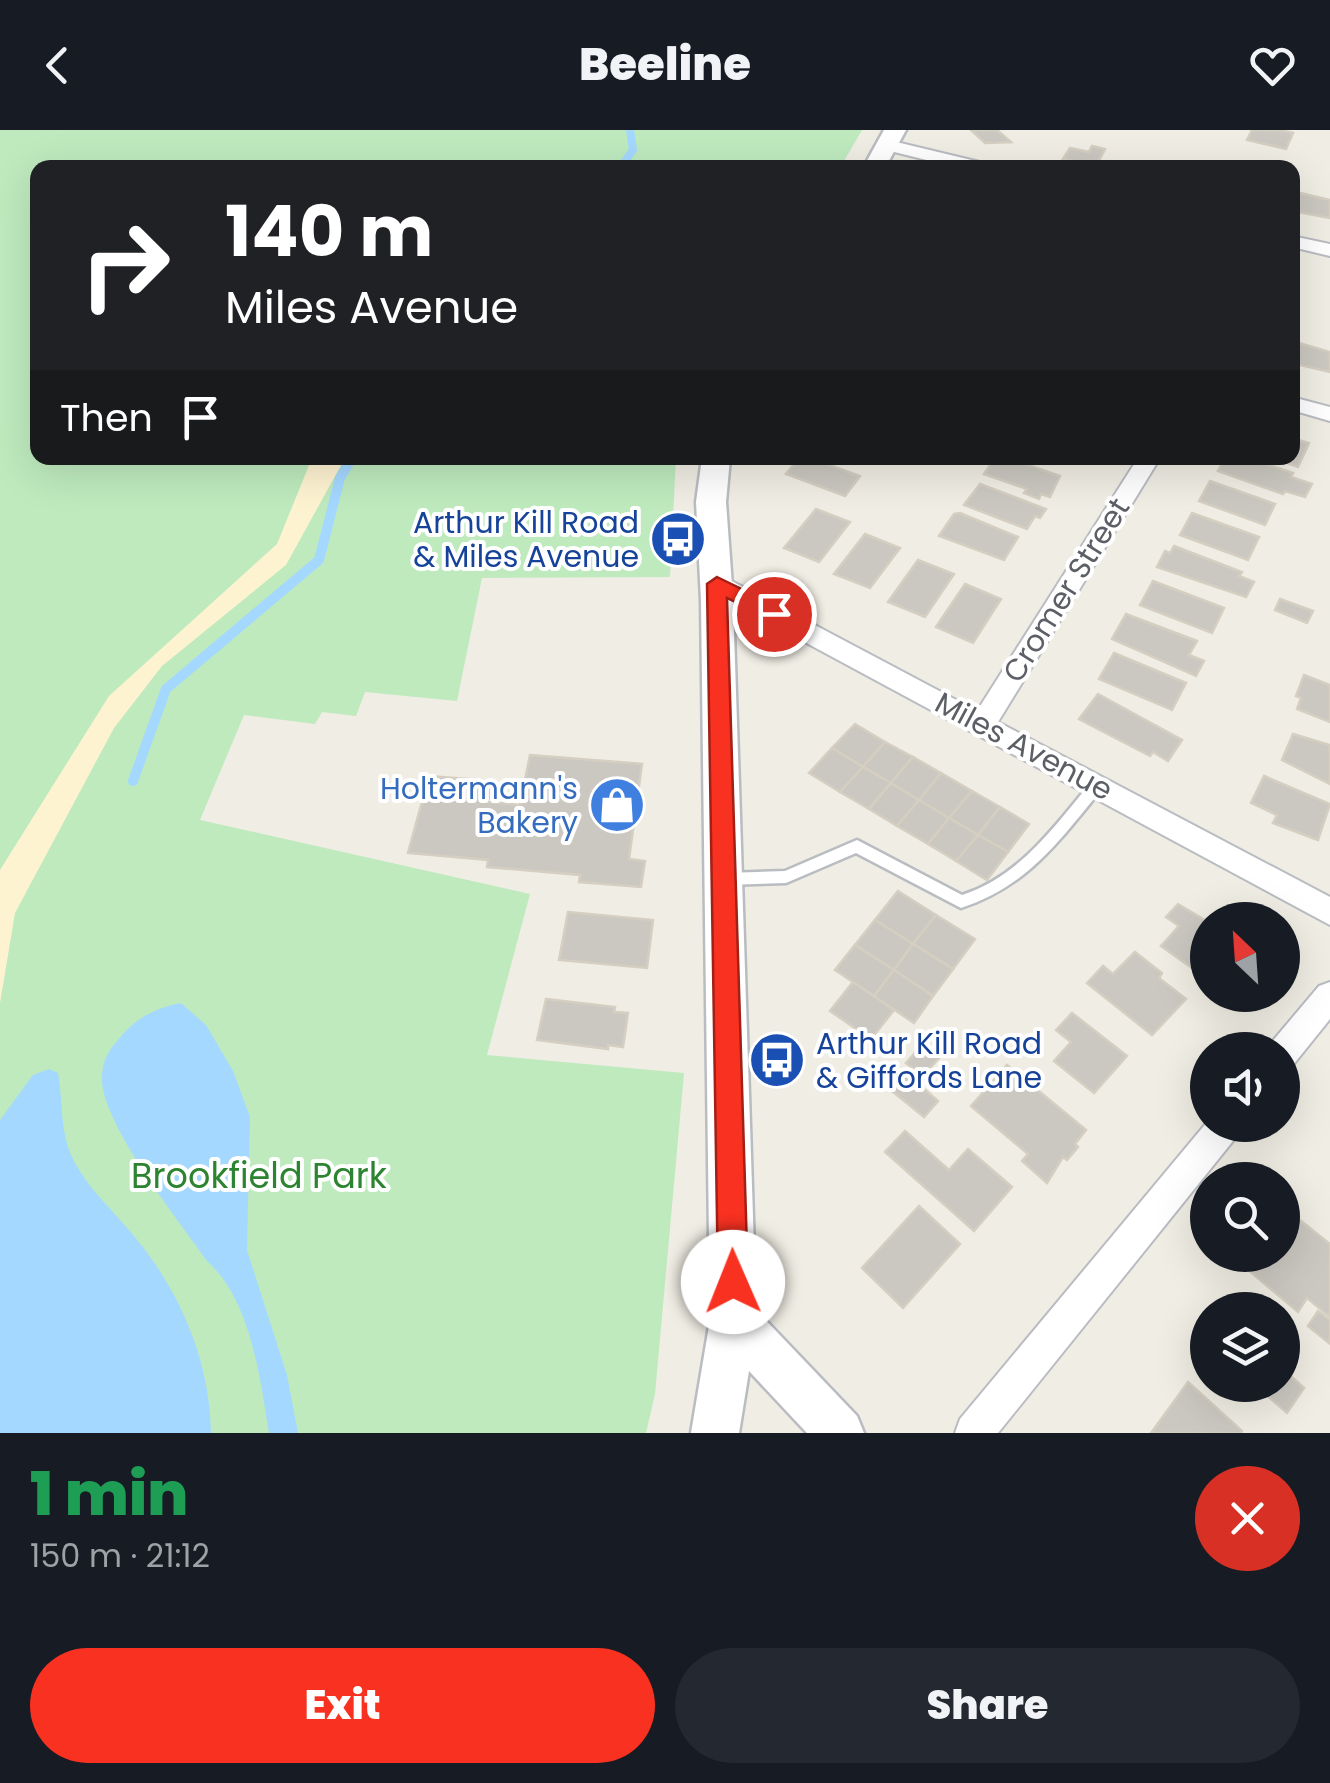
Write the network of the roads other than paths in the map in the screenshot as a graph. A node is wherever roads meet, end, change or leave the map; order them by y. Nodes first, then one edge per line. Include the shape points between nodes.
1 (892, 138) edge
2 (879, 160) edge
3 (958, 160) edge
4 (1300, 243) edge
5 (1330, 250) edge
6 (1300, 405) edge
7 (1330, 414) edge
8 (715, 465) edge
9 (1145, 465) edge
10 (717, 584) junction
11 (983, 723) junction
12 (1097, 786) junction
13 (724, 880) junction
14 (1330, 912) edge
15 (1330, 996) edge
16 (1300, 1032) edge
17 (1211, 1142) edge
18 (733, 1320) junction
19 (716, 1433) edge
20 (840, 1433) edge
21 (974, 1433) edge

1 - 2 street
1 - 3 street
4 - 5 street
6 - 7 street
8 - 10 street
9 - 11 street, Cromer Street
10 - 11 street, Miles Avenue
10 - 13 street
11 - 12 street, Miles Avenue
12 - 13 lane via 1038,856 988,896 961,902 857,846 786,876
12 - 14 street, Miles Avenue
13 - 18 street
15 - 16 street
17 - 21 street
18 - 19 street
18 - 20 street

